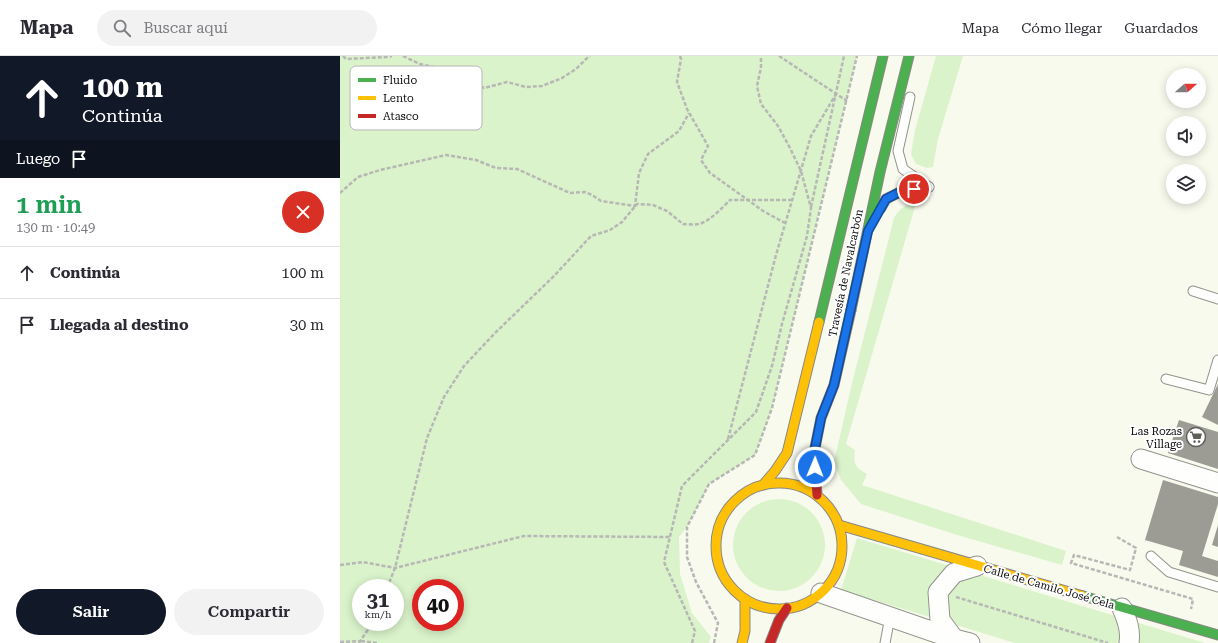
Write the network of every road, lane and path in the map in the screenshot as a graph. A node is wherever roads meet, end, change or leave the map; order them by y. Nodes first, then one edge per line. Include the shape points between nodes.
1 (343, 56) edge
2 (392, 56) edge
3 (403, 56) edge
4 (590, 56) edge
5 (680, 56) edge
6 (761, 56) edge
7 (779, 56) edge
8 (844, 56) edge
9 (857, 56) edge
10 (883, 56) edge
11 (908, 60) edge
12 (429, 66) edge
13 (914, 77) dead end
14 (482, 87) edge
15 (911, 92) dead end
16 (836, 94) junction
17 (847, 101) junction
18 (689, 112) junction
19 (801, 171) junction
20 (340, 193) edge
21 (748, 200) junction
22 (792, 200) junction
23 (635, 206) junction
24 (811, 208) junction
25 (785, 223) junction
26 (868, 231) junction
27 (1193, 291) dead end
28 (1218, 299) edge
29 (1218, 360) edge
30 (1166, 378) dead end
31 (728, 439) junction
32 (1141, 459) dead end
33 (1218, 482) edge
34 (763, 484) junction
35 (817, 495) junction
36 (839, 525) junction
37 (670, 537) junction
38 (1117, 537) dead end
39 (1151, 556) dead end
40 (340, 565) edge
41 (977, 566) junction
42 (395, 568) junction
43 (391, 579) edge
44 (1218, 587) edge
45 (938, 592) junction
46 (821, 593) junction
47 (745, 599) junction
48 (787, 608) junction
49 (1122, 608) junction
50 (890, 617) junction
51 (1186, 626) junction
52 (368, 631) edge
53 (1218, 635) edge
54 (962, 641) edge
55 (340, 642) edge
56 (361, 642) edge
57 (378, 643) edge
58 (692, 643) edge
59 (714, 643) edge
60 (742, 643) edge
61 (770, 643) edge
62 (885, 643) edge
63 (1108, 643) edge
64 (1129, 643) edge

1 - 2 path via 346,59
3 - 12 path
4 - 14 path via 562,78 542,86 526,88 507,82
5 - 18 path via 676,82
6 - 19 path via 757,86 761,104 778,126
7 - 16 path
8 - 16 path
9 - 17 path
10 - 34 street, Travesía de Navalcarbón via 787,454
11 - 13 lane
11 - 26 street, Travesía de Navalcarbón
15 - 26 lane via 898,151 903,169 929,186 900,192 886,199
16 - 17 path
16 - 19 path via 811,136
16 - 24 path
17 - 59 path via 772,408 756,455 709,484 687,527 688,556 696,582 718,623
18 - 21 path via 708,146 701,160 710,173
18 - 23 path via 679,131 648,154 639,173
19 - 22 path
19 - 24 path
20 - 23 path via 358,177 446,155 476,160 496,168 517,169 570,193 585,192 601,201
21 - 22 path
21 - 23 path via 730,200 700,224 683,224 667,211 653,205
21 - 25 path
22 - 25 path
23 - 42 path via 622,222 610,230 591,236 464,366 444,397 427,438
24 - 31 path via 807,236 772,366 756,412
25 - 31 path
26 - 35 street, Travesía de Navalcarbón via 834,385 821,418 814,453
27 - 28 lane
29 - 30 lane via 1209,390
31 - 37 path via 682,486
32 - 33 street
34 - 35 street, Travesía de Navalcarbón via 782,483 800,486
34 - 47 street, Travesía de Navalcarbón via 746,491 732,503 722,518 717,535 716,554 721,571 731,587
35 - 36 street, Travesía de Navalcarbón
36 - 41 street, Calle de Camilo José Cela
36 - 46 street, Travesía de Navalcarbón via 842,544 840,562 833,579
37 - 42 path via 524,536
37 - 58 path via 664,562 695,631
38 - 51 path via 1136,548 1130,570 1074,555 1071,562 1193,599
39 - 44 lane via 1169,572
40 - 42 path via 363,562
41 - 45 street, Calle de Camilo José Cela via 954,573
41 - 49 street, Calle de Camilo José Cela
42 - 43 path
45 - 54 street via 940,620
45 - 63 path
46 - 48 street, Travesía de Navalcarbón via 811,601
46 - 50 street
47 - 48 street, Travesía de Navalcarbón via 772,609
47 - 60 street via 745,632
48 - 61 street
49 - 51 street, Calle de Camilo José Cela
49 - 64 street, Calle de Camilo José Cela via 1128,623
50 - 54 street
50 - 62 lane
51 - 53 street, Calle de Camilo José Cela
52 - 56 path
55 - 56 path
56 - 57 path

